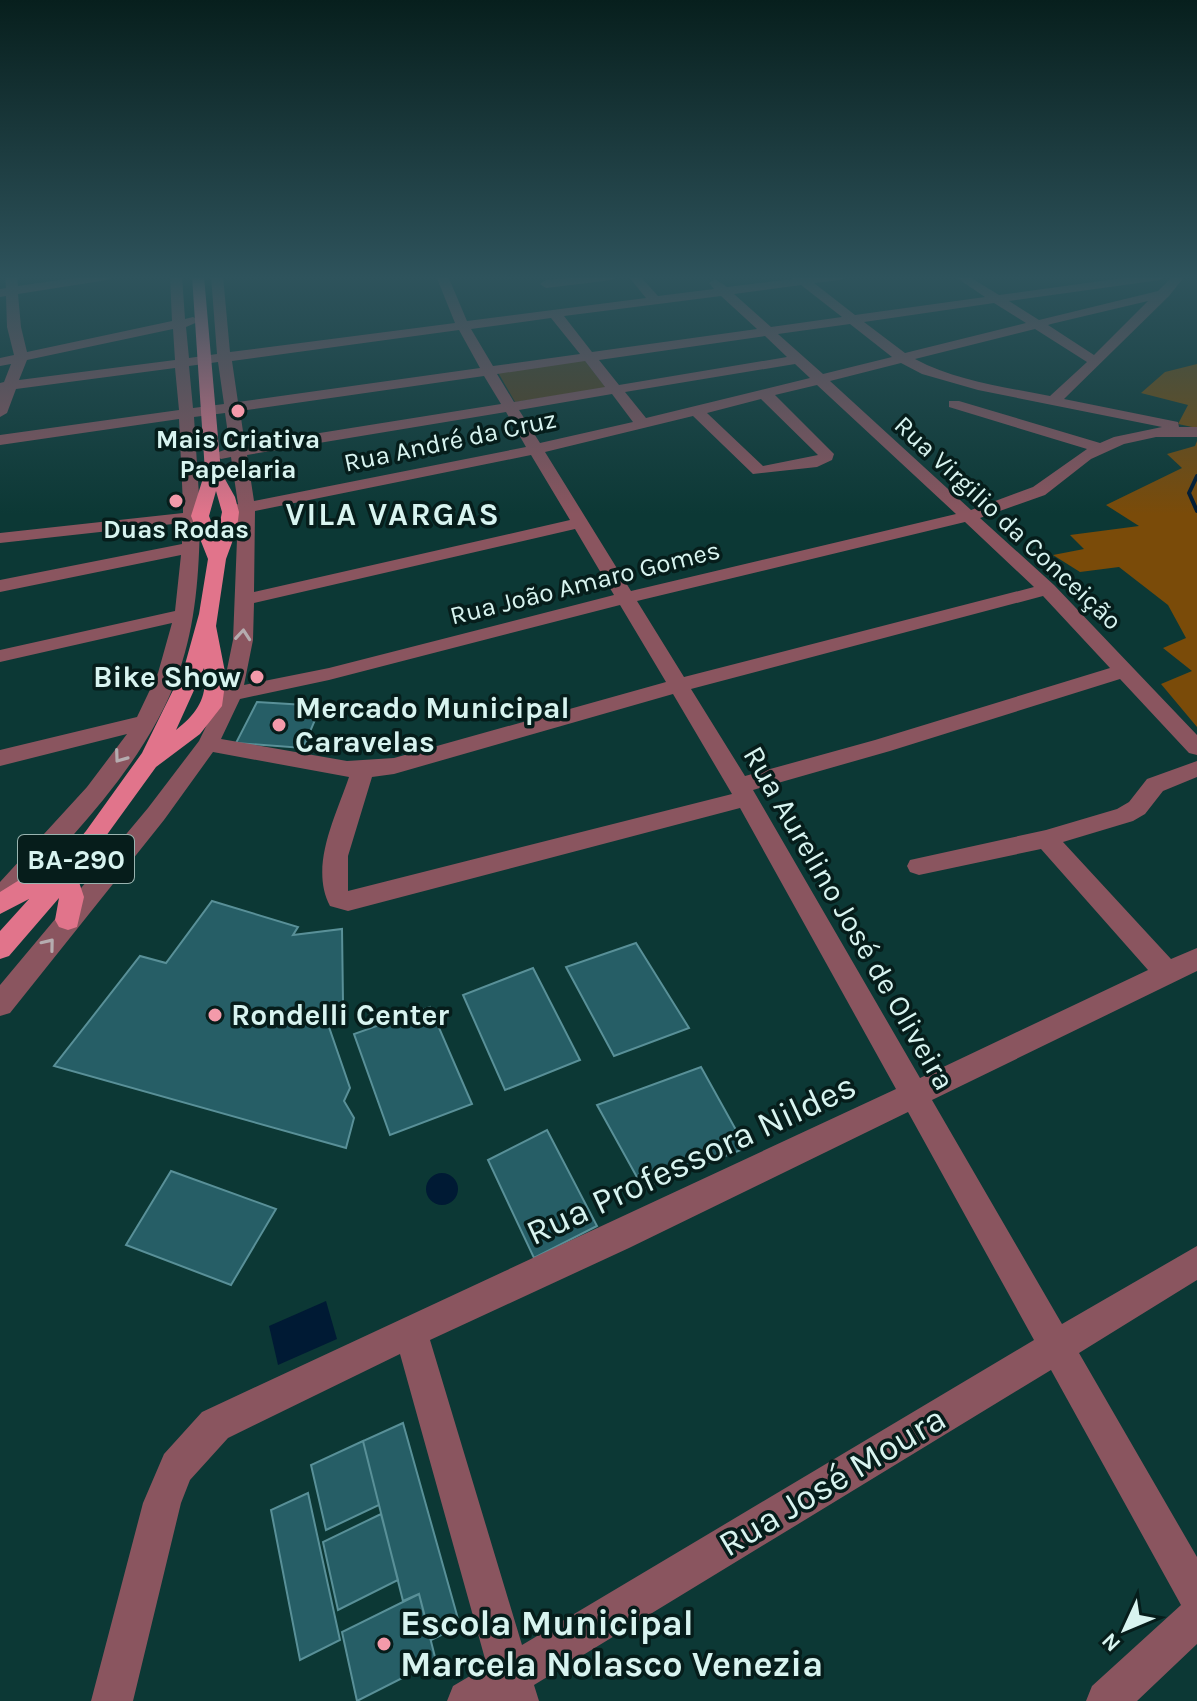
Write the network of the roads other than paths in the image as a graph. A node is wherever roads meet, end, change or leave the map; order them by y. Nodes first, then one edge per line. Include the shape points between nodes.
1 (29, 355) edge
2 (180, 355) edge
3 (213, 355) edge
4 (214, 355) edge
5 (240, 355) edge
6 (480, 355) edge
7 (592, 355) edge
8 (790, 355) edge
9 (907, 355) edge
10 (1085, 355) edge
11 (1101, 355) edge
12 (588, 356) junction
13 (21, 357) junction
14 (901, 357) junction
15 (214, 359) junction
16 (795, 360) junction
17 (1095, 361) junction
18 (0, 362) edge
19 (180, 363) junction
20 (488, 370) junction
21 (816, 379) junction
22 (5, 386) edge
23 (615, 389) junction
24 (765, 394) junction
25 (1053, 401) junction
26 (954, 404) dead end
27 (231, 407) junction
28 (511, 407) junction
29 (207, 410) junction
30 (695, 410) junction
31 (0, 413) edge
32 (186, 413) junction
33 (642, 423) junction
34 (1197, 432) edge
35 (0, 440) edge
36 (534, 448) junction
37 (1099, 448) junction
38 (237, 452) junction
39 (212, 464) junction
40 (235, 510) junction
41 (199, 516) junction
42 (966, 517) junction
43 (579, 523) junction
44 (0, 538) edge
45 (189, 548) junction
46 (216, 558) junction
47 (0, 586) edge
48 (1047, 589) junction
49 (624, 598) junction
50 (246, 599) junction
51 (185, 614) junction
52 (207, 625) junction
53 (0, 656) edge
54 (1126, 670) junction
55 (188, 680) junction
56 (676, 686) junction
57 (219, 697) junction
58 (171, 716) junction
59 (145, 722) junction
60 (208, 744) junction
61 (1197, 748) edge
62 (0, 758) edge
63 (148, 764) junction
64 (1197, 769) edge
65 (363, 770) junction
66 (742, 792) junction
67 (1046, 839) junction
68 (919, 866) dead end
69 (63, 875) junction
70 (0, 898) edge
71 (0, 904) edge
72 (68, 920) junction
73 (0, 949) edge
74 (1197, 959) edge
75 (1167, 973) junction
76 (0, 1005) edge
77 (915, 1096) junction
78 (1197, 1262) edge
79 (410, 1331) junction
80 (1056, 1346) junction
81 (1197, 1595) edge
82 (1197, 1617) edge
83 (515, 1688) edge
84 (112, 1701) edge
85 (468, 1701) edge
86 (1107, 1701) edge

1 - 13 street
2 - 19 street
3 - 15 main road
4 - 15 street
5 - 15 street
6 - 20 street, Rua Aurelino José de Oliveira
7 - 12 street
8 - 16 street, Rua Virgilio da Conceição
9 - 14 street, Rua André da Cruz
10 - 17 street
11 - 17 street
12 - 20 street
12 - 23 street
13 - 18 street
13 - 22 street
14 - 21 street, Rua André da Cruz
14 - 25 street via 946,378
15 - 19 street
15 - 27 street
15 - 29 main road
16 - 21 street, Rua Virgilio da Conceição
16 - 23 street
17 - 25 street
19 - 22 street
19 - 32 street
20 - 27 street
20 - 28 street, Rua Aurelino José de Oliveira
21 - 24 street, Rua André da Cruz
21 - 42 street, Rua Virgilio da Conceição
22 - 31 street
23 - 28 street
23 - 33 street
24 - 30 street, Rua André da Cruz
24 - 30 street via 826,457 763,472
25 - 34 street
26 - 37 street
27 - 29 street
27 - 38 street
28 - 36 street, Rua Aurelino José de Oliveira
28 - 38 street
29 - 32 street
29 - 39 main road
30 - 33 street, Rua André da Cruz
32 - 35 street
32 - 41 street
33 - 36 street, Rua André da Cruz
34 - 37 street via 1156,432
36 - 40 street, Rua André da Cruz
36 - 43 street, Rua Aurelino José de Oliveira
37 - 42 street, Rua João Amaro Gomes via 1039,491
38 - 39 street
38 - 40 street
39 - 40 main road
39 - 41 main road
40 - 41 main road via 215,526
40 - 46 main road, BA-290
40 - 50 street
41 - 44 street
41 - 45 street
41 - 46 main road, BA-290
42 - 48 street, Rua Virgilio da Conceição
42 - 49 street, Rua João Amaro Gomes
43 - 49 street, Rua Aurelino José de Oliveira
43 - 50 street
45 - 47 street
45 - 51 street
46 - 52 main road, BA-290
48 - 54 street, Rua Virgilio da Conceição
48 - 56 street
49 - 56 street, Rua Aurelino José de Oliveira
49 - 57 street, Rua João Amaro Gomes
57 -> 50 street via 243,640
51 - 53 street
51 - 59 street
52 - 55 main road, BA-290
52 - 57 main road
54 - 61 street, Rua Virgilio da Conceição
54 - 66 street
55 - 57 main road
55 - 58 main road, BA-290
56 - 65 street via 423,759
56 - 66 street, Rua Aurelino José de Oliveira
57 - 58 main road via 184,720
57 - 60 street
57 - 63 main road
58 - 63 main road, BA-290
59 - 62 street
59 -> 70 street via 88,800
60 - 65 street
60 - 72 street
63 - 69 main road, BA-290
64 - 67 street via 1155,785 1148,798 1125,815
65 - 66 street via 331,884 339,899 348,901
66 - 77 street, Rua Aurelino José de Oliveira
67 - 68 street
67 - 75 street
69 - 71 main road via 38,881
69 - 72 main road via 73,901
69 - 73 main road, BA-290
76 -> 72 street
74 - 75 street, Rua Professora Nildes
75 - 77 street, Rua Professora Nildes
77 - 79 street, Rua Professora Nildes
77 - 80 street, Rua Aurelino José de Oliveira
78 - 80 street, Rua José Moura
79 - 83 street
79 - 84 street, Rua Professora Nildes via 215,1425 177,1467 162,1503
80 - 81 street, Rua Aurelino José de Oliveira
80 - 83 street, Rua José Moura
82 - 86 street
83 - 85 street, Rua José Moura

